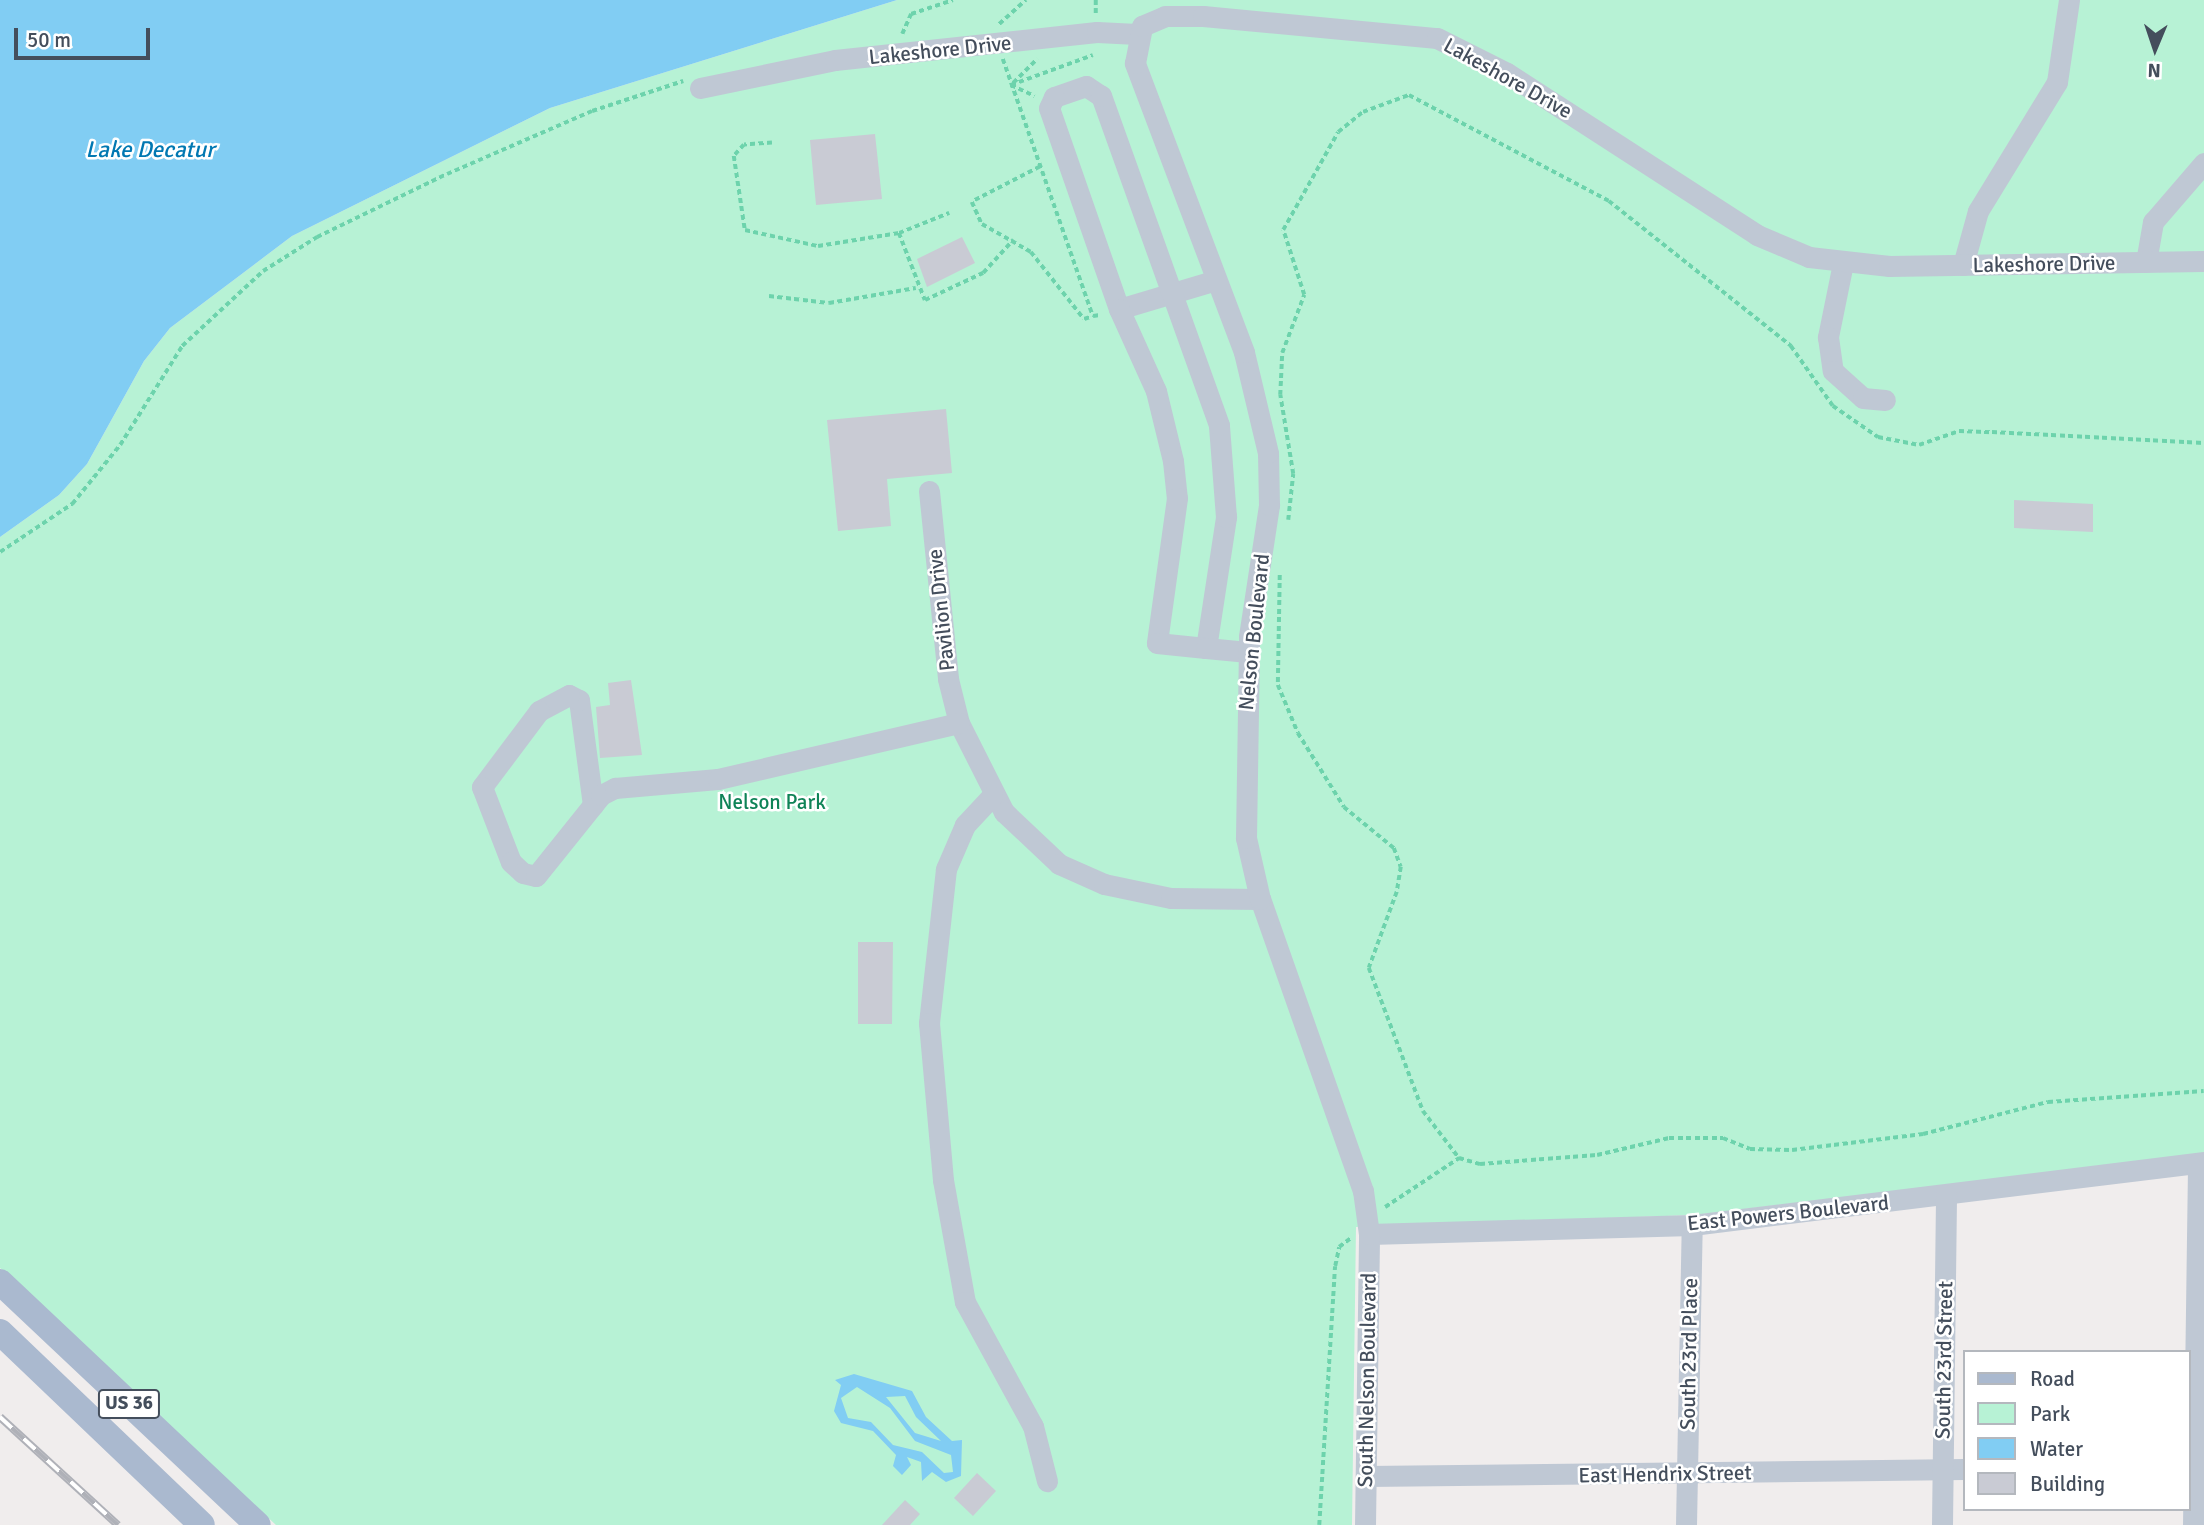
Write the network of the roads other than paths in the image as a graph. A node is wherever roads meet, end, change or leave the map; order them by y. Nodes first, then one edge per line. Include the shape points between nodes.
1 (2069, 0) edge
2 (1137, 34) junction
3 (705, 87) road end
4 (2204, 163) edge
5 (2204, 261) edge
6 (2147, 262) junction
7 (1843, 263) junction
8 (1964, 265) junction
9 (1213, 281) junction
10 (1170, 295) junction
11 (1119, 309) junction
12 (1885, 400) dead end
13 (929, 491) dead end
14 (1206, 648) junction
15 (1248, 652) junction
16 (959, 723) junction
17 (992, 796) junction
18 (593, 804) junction
19 (1260, 899) junction
20 (2201, 1162) edge
21 (1946, 1195) junction
22 (1692, 1225) junction
23 (1369, 1234) junction
24 (0, 1282) edge
25 (0, 1332) edge
26 (11, 1346) edge
27 (2195, 1468) edge
28 (1954, 1469) edge
29 (1687, 1474) junction
30 (1367, 1476) junction
31 (1047, 1481) dead end
32 (202, 1525) edge
33 (258, 1525) edge
34 (1365, 1525) edge
35 (1686, 1525) edge
36 (1942, 1525) edge
37 (2193, 1525) edge

1 - 8 street via 2067,44 2057,82 1978,211
2 - 3 street, Lakeshore Drive via 1054,37 784,67
2 - 7 street, Lakeshore Drive via 1147,22 1165,16 1203,16 1437,38 1552,100 1757,235
2 - 9 street, Nelson Boulevard via 1135,63
4 - 6 street via 2154,222
5 - 6 street, Lakeshore Drive
6 - 8 street, Lakeshore Drive
7 - 8 street, Lakeshore Drive
7 - 12 street via 1828,337 1833,371 1863,398
9 - 10 street
9 - 15 street, Nelson Boulevard via 1244,352 1268,453 1269,505
10 - 11 street
10 - 11 street via 1101,96 1086,86 1049,103
10 - 14 street via 1210,388 1224,463 1226,517
11 - 14 street via 1156,391 1177,498 1157,643
13 - 16 street, Pavilion Drive via 941,644
14 - 15 street
15 - 19 street, Nelson Boulevard via 1246,838
16 - 17 street, Pavilion Drive
16 - 18 street via 718,779 615,788
17 - 19 street, Pavilion Drive via 1039,846 1084,876 1150,895
17 - 31 street via 965,825 946,869 929,1023 943,1180 965,1303 1032,1426
18 - 18 street via 579,700 569,695 539,711 486,776 482,796 511,862 536,876
19 - 23 street, Nelson Boulevard via 1357,1168
20 - 21 street, East Powers Boulevard
20 - 27 street
21 - 22 street, East Powers Boulevard
21 - 28 street, South 23rd Street
22 - 23 street, East Powers Boulevard
22 - 29 street, South 23rd Place
23 - 30 street, South Nelson Boulevard
24 - 33 main road, US 36
25 - 26 main road, US 36
26 - 32 main road, US 36
27 - 37 street
28 - 29 street, East Hendrix Street
28 - 36 street, South 23rd Street
29 - 30 street, East Hendrix Street
29 - 35 street, South 23rd Place
30 - 34 street, South Nelson Boulevard

